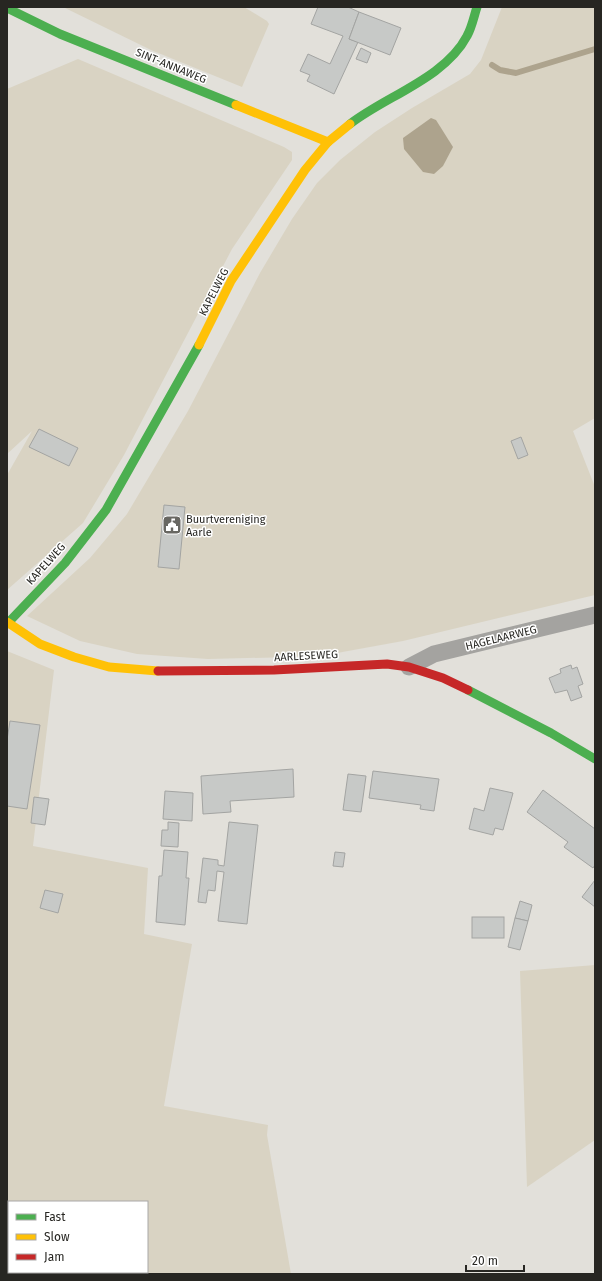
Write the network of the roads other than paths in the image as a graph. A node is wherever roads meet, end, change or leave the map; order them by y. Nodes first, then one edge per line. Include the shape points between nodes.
1 (477, 7) edge
2 (7, 8) edge
3 (328, 142) junction
4 (595, 615) edge
5 (7, 623) edge
6 (409, 668) junction
7 (595, 760) edge

1 - 3 street, KAPELWEG via 467,36 458,50 437,70 359,117
2 - 3 street, SINT-ANNAWEG via 60,34
3 - 5 street, KAPELWEG via 305,170 231,281 206,333 106,510 65,563
4 - 6 street, HAGELAARWEG via 434,654
5 - 6 street, AARLESEWEG via 40,644 109,667 163,671 274,670 387,664
6 - 7 street, AARLESEWEG via 443,678 477,694 551,733

